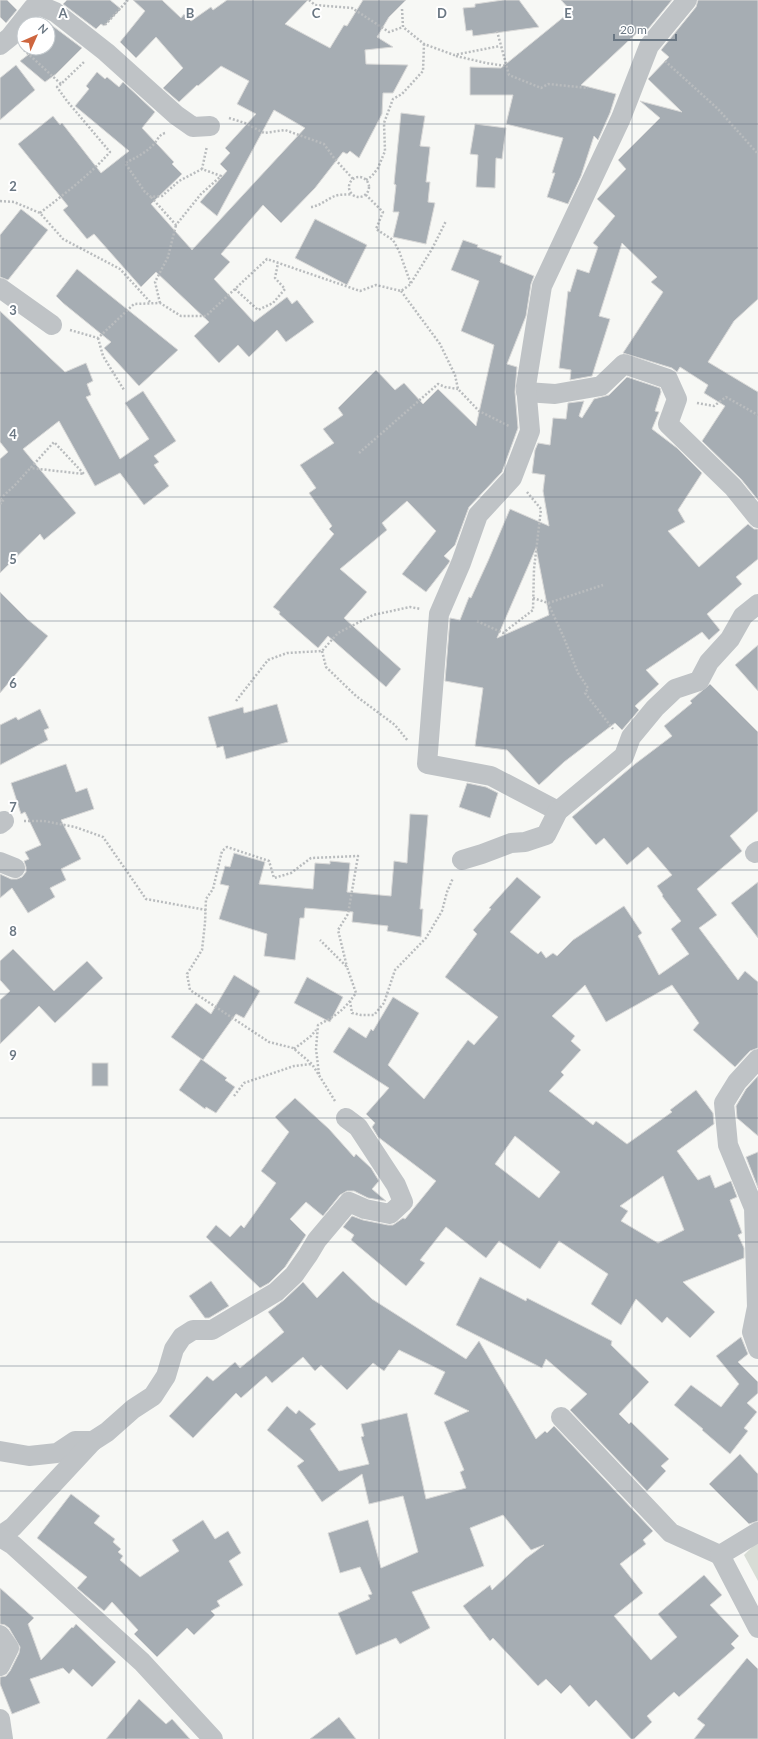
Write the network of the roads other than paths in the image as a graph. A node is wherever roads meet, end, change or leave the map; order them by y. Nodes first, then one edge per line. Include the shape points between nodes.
1 (687, 0) edge
2 (5, 41) edge
3 (210, 126) road end
4 (0, 288) edge
5 (52, 325) road end
6 (526, 392) junction
7 (758, 518) edge
8 (758, 604) edge
9 (558, 811) junction
10 (462, 860) road end
11 (758, 1059) edge
12 (346, 1118) road end
13 (758, 1349) edge
14 (561, 1417) dead end
15 (93, 1441) junction
16 (0, 1451) edge
17 (758, 1532) edge
18 (0, 1537) edge
19 (720, 1555) junction
20 (758, 1628) edge
21 (0, 1635) edge
22 (0, 1666) edge
23 (0, 1719) edge
24 (3, 1739) edge
25 (213, 1739) edge

1 - 6 street via 649,46 621,118 542,286
2 - 3 street via 33,8 41,6 55,12 96,43 192,127
4 - 5 street
6 - 7 street via 555,394 601,386 624,364 668,379 677,399 668,424 733,487
6 - 9 street via 530,430 528,438 512,478 478,515 461,563 438,614 428,764 491,776
8 - 9 street via 743,616 730,639 709,662 699,682 675,689 632,736 624,756
9 - 10 street via 546,835 525,842 511,843
11 - 13 street via 736,1082 724,1104 728,1145 754,1208 757,1307 752,1332
12 - 15 street via 358,1127 396,1185 403,1202 390,1214 365,1209 349,1202 316,1240 294,1275 276,1292 212,1330 193,1330 182,1337 174,1348 166,1376 153,1396
14 - 19 street via 672,1533
15 - 16 street via 75,1441 57,1453 29,1456
15 - 18 street via 13,1527
17 - 19 street
18 - 25 street via 142,1662
19 - 20 street
21 - 22 street via 9,1648
23 - 24 street

